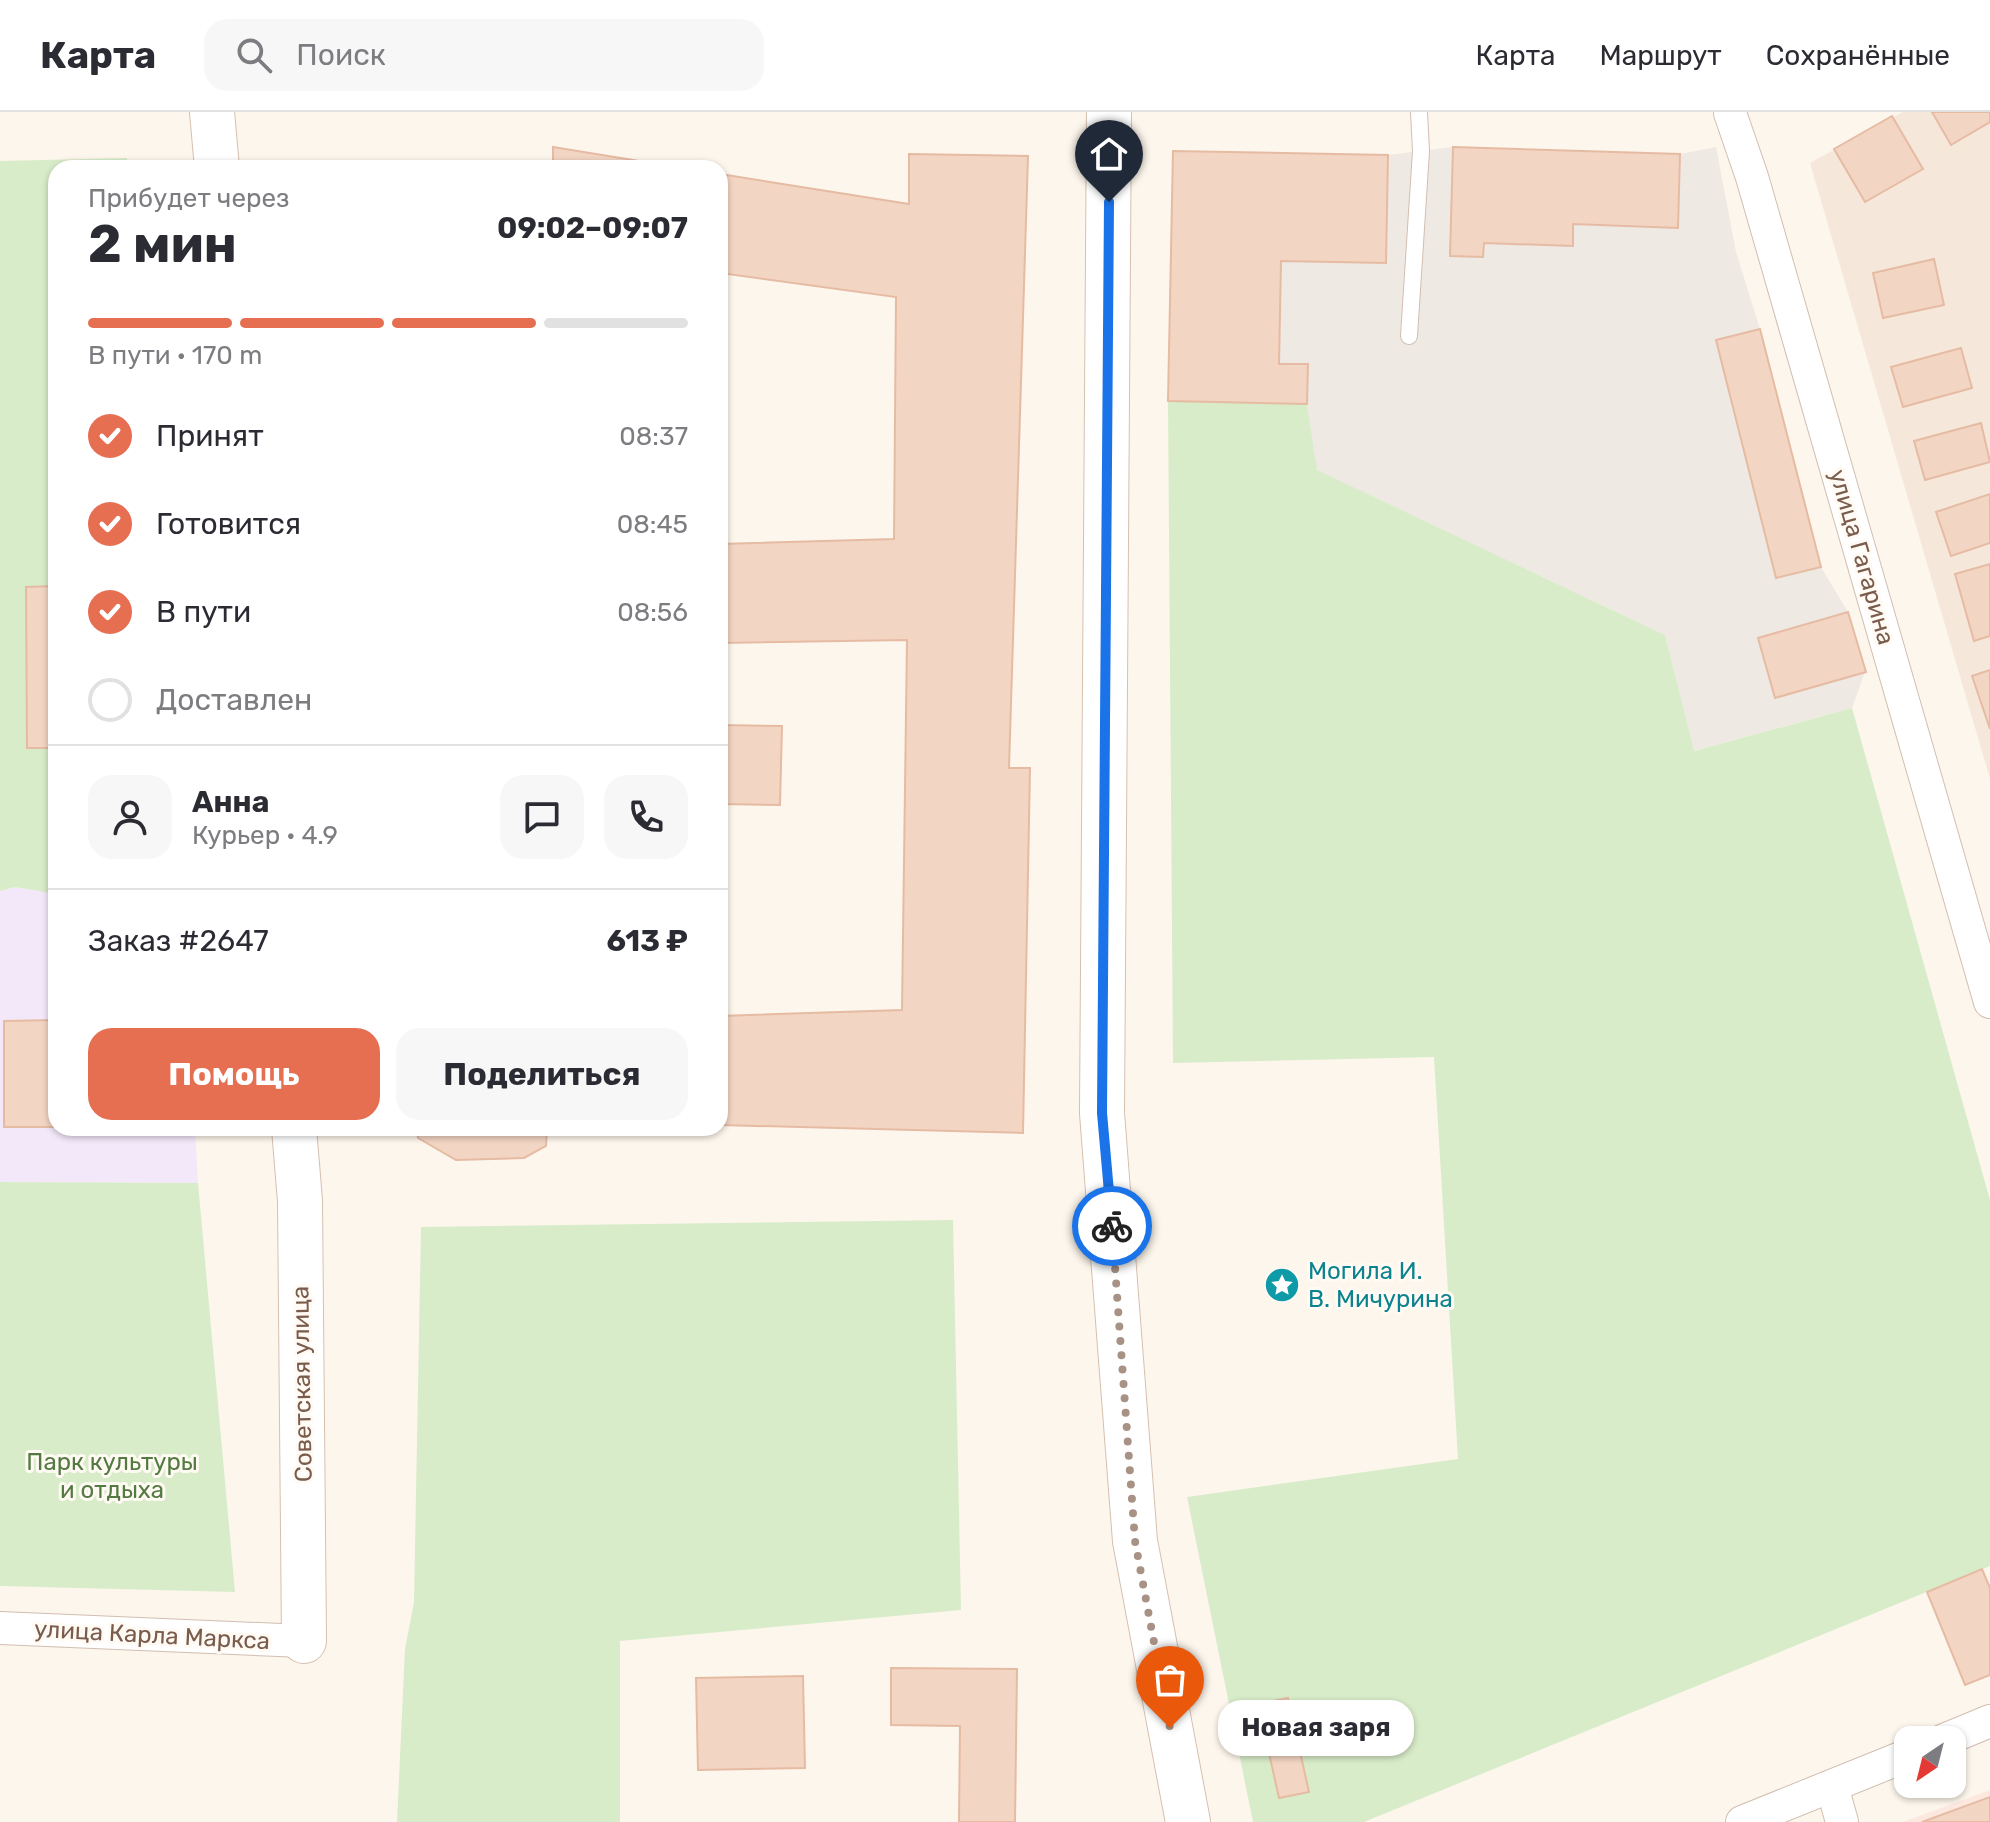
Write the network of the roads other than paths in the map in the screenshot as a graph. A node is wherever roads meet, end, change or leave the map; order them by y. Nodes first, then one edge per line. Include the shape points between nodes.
1 (212, 112) edge
2 (1109, 112) edge
3 (1419, 112) edge
4 (1722, 112) edge
5 (216, 160) edge
6 (1409, 336) dead end
7 (1990, 1002) edge
8 (295, 1136) edge
9 (0, 1628) edge
10 (304, 1641) joint
11 (1990, 1721) edge
12 (1966, 1731) edge
13 (1894, 1761) edge
14 (1832, 1786) junction
15 (1188, 1822) edge
16 (1742, 1822) edge
17 (1842, 1822) edge

1 - 5 main road
2 - 15 main road via 1102,1113 1135,1541
3 - 6 lane
4 - 7 street, улица Гагарина via 1752,177
8 - 10 main road, Советская улица via 300,1201
9 - 10 street, улица Карла Маркса
11 - 12 street
13 - 14 street
14 - 16 street
14 - 17 street

